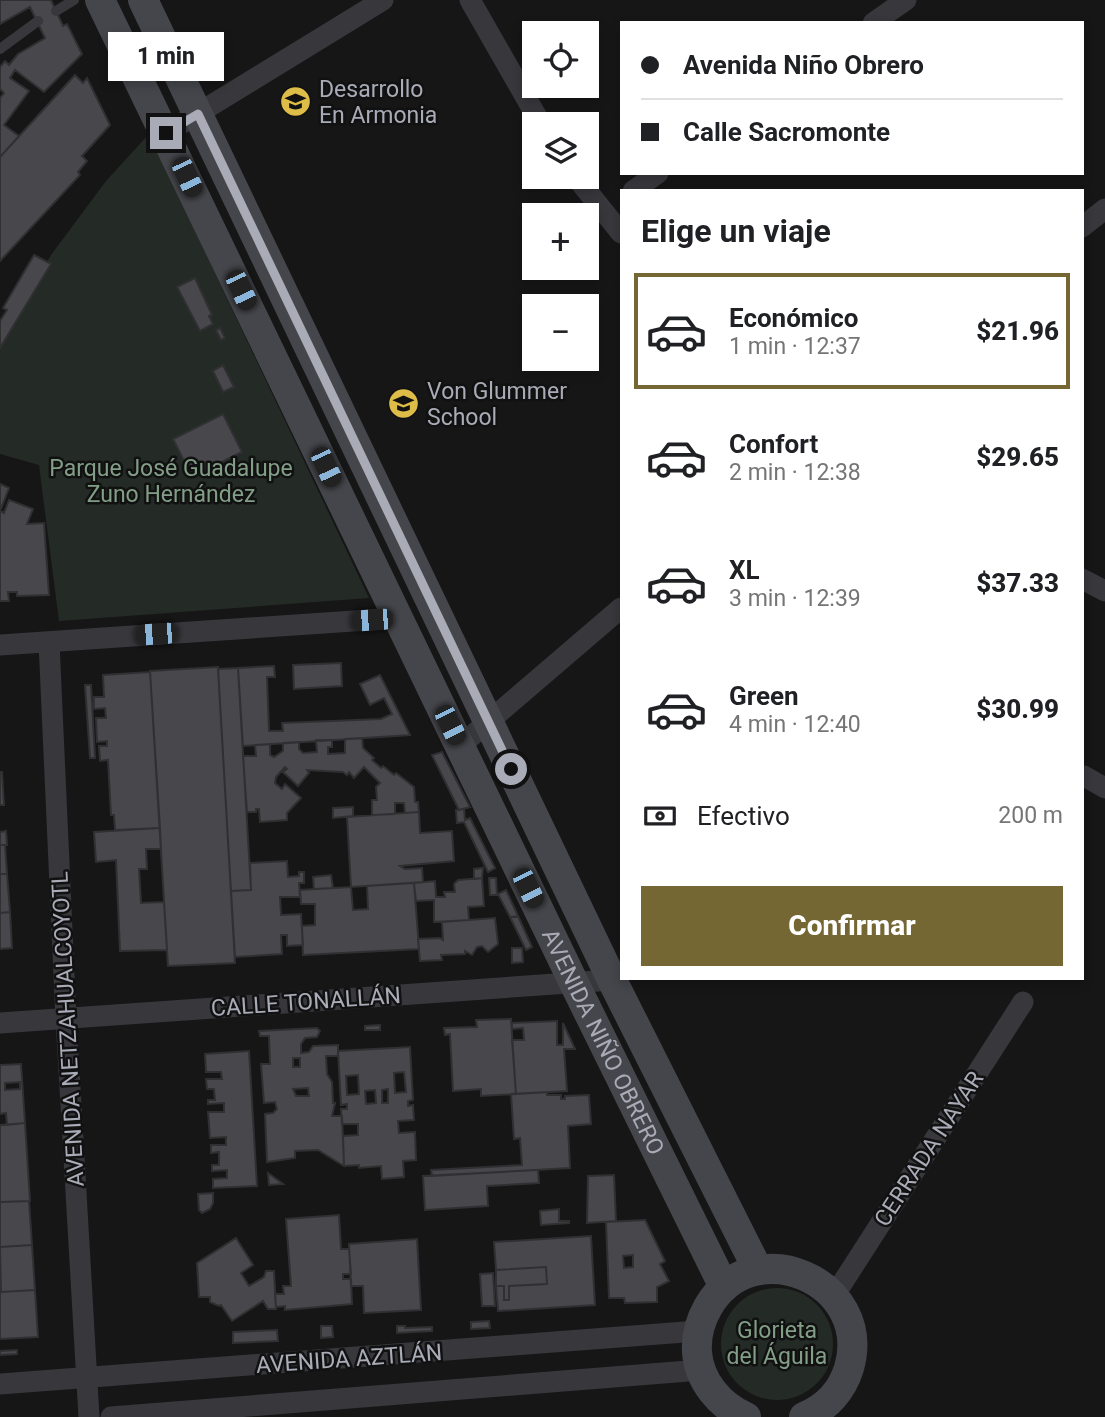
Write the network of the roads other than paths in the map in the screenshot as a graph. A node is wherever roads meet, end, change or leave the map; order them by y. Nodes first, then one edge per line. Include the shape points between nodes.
1 (74, 0) edge
2 (100, 0) edge
3 (143, 0) edge
4 (383, 0) edge
5 (470, 0) edge
6 (906, 0) edge
7 (56, 11) dead end
8 (37, 21) dead end
9 (876, 21) edge
10 (0, 49) edge
11 (534, 112) edge
12 (198, 114) junction
13 (166, 133) junction
14 (655, 175) edge
15 (591, 189) edge
16 (636, 189) edge
17 (612, 205) edge
18 (1105, 209) edge
19 (1084, 225) edge
20 (620, 230) edge
21 (1084, 580) edge
22 (1105, 591) edge
23 (620, 609) edge
24 (398, 618) junction
25 (49, 642) junction
26 (0, 645) edge
27 (488, 722) junction
28 (460, 746) junction
29 (1084, 776) dead end
30 (1105, 788) edge
31 (612, 980) junction
32 (574, 983) junction
33 (1023, 1002) dead end
34 (66, 1019) junction
35 (0, 1023) edge
36 (758, 1270) junction
37 (724, 1287) junction
38 (834, 1296) junction
39 (698, 1331) junction
40 (701, 1370) junction
41 (87, 1379) junction
42 (0, 1384) edge
43 (822, 1412) edge
44 (89, 1417) edge
45 (111, 1417) edge
46 (746, 1417) edge

1 - 7 lane
2 - 13 main road, AVENIDA NIÑO OBRERO
3 - 12 main road, AVENIDA NIÑO OBRERO
4 - 12 street
5 - 11 street
6 - 9 street
8 - 10 lane
12 - 13 street
12 - 27 main road, AVENIDA NIÑO OBRERO
13 - 24 main road, AVENIDA NIÑO OBRERO
14 - 16 street
15 - 17 street
17 - 20 street
18 - 19 street
21 - 22 street
23 - 27 street
24 - 25 street
24 - 28 main road, AVENIDA NIÑO OBRERO
25 - 26 street
25 - 34 street, AVENIDA NETZAHUALCOYOTL
27 - 28 street
27 - 31 main road, AVENIDA NIÑO OBRERO
28 - 32 main road, AVENIDA NIÑO OBRERO
29 - 30 street
31 - 32 street, CALLE TONALLÁN
31 - 36 main road, AVENIDA NIÑO OBRERO
32 - 34 street, CALLE TONALLÁN
32 - 37 main road, AVENIDA NIÑO OBRERO
33 - 38 street, CERRADA NAYAR
34 - 35 street, CALLE TONALLÁN
34 - 41 street, AVENIDA NETZAHUALCOYOTL
36 - 37 main road
36 - 38 main road via 792,1270
37 - 39 main road via 712,1300
38 - 43 main road via 850,1326 852,1351 846,1376
39 - 40 main road
39 - 41 street, AVENIDA AZTLÁN
40 - 45 street, AVENIDA AZTLÁN
40 - 46 main road via 721,1402
41 - 42 street, AVENIDA AZTLÁN
41 - 44 street, AVENIDA NETZAHUALCOYOTL

